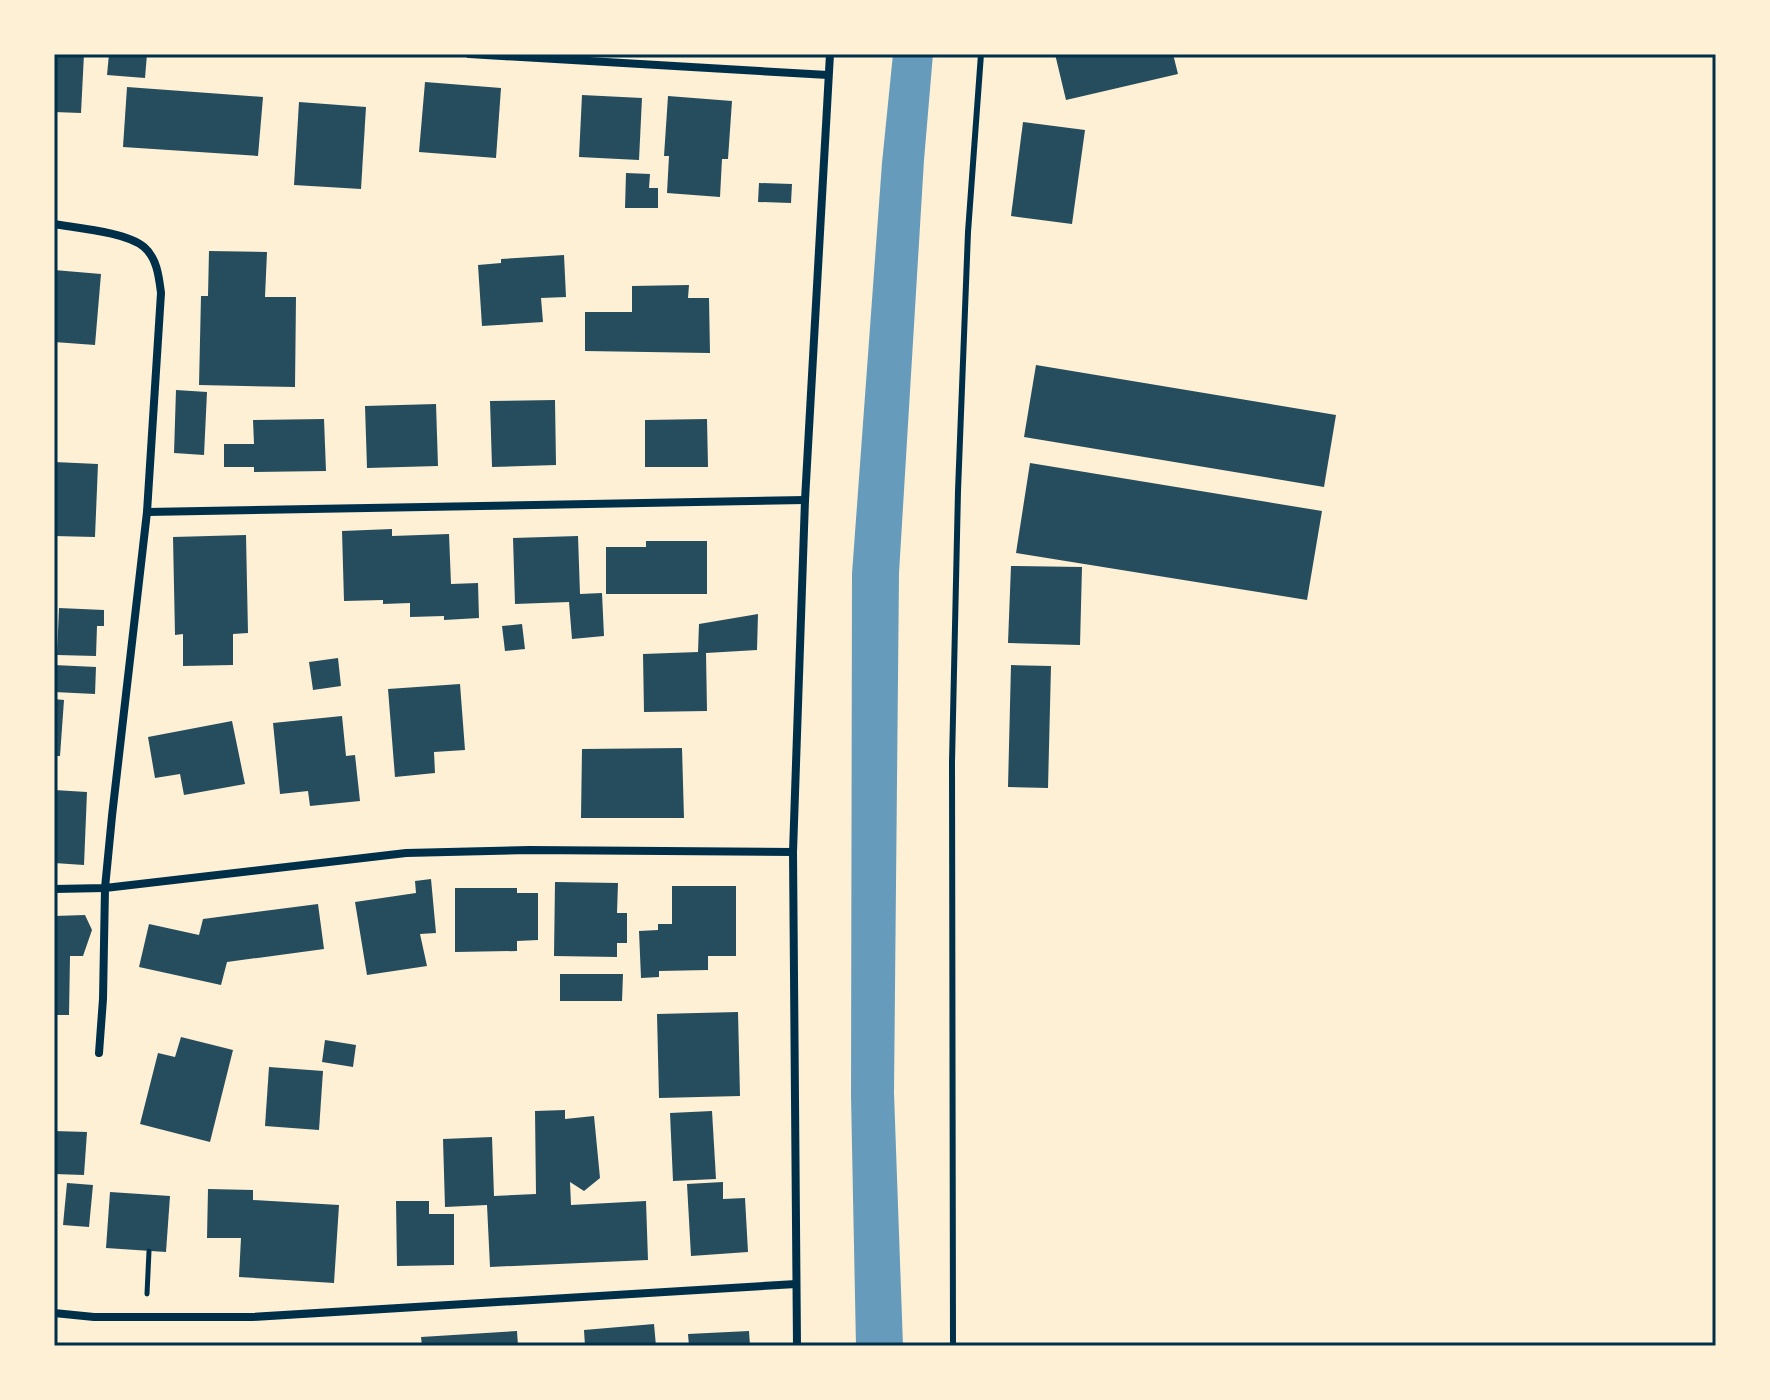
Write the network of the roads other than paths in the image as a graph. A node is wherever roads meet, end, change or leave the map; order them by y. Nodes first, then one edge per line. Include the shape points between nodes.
1 (469, 54) edge
2 (830, 54) edge
3 (981, 54) edge
4 (828, 75) junction
5 (54, 224) edge
6 (805, 500) junction
7 (147, 512) junction
8 (793, 852) junction
9 (105, 888) junction
10 (54, 889) edge
11 (99, 1053) dead end
12 (796, 1284) junction
13 (54, 1313) edge
14 (797, 1346) edge
15 (953, 1346) edge

1 - 4 street
2 - 4 street
3 - 15 lane via 957,507
4 - 6 street
5 - 7 street via 130,238 146,248 159,271
6 - 7 street
6 - 8 street
7 - 9 street
8 - 9 street via 406,853
8 - 12 street
9 - 10 street
9 - 11 street
12 - 13 street via 252,1317
12 - 14 street

